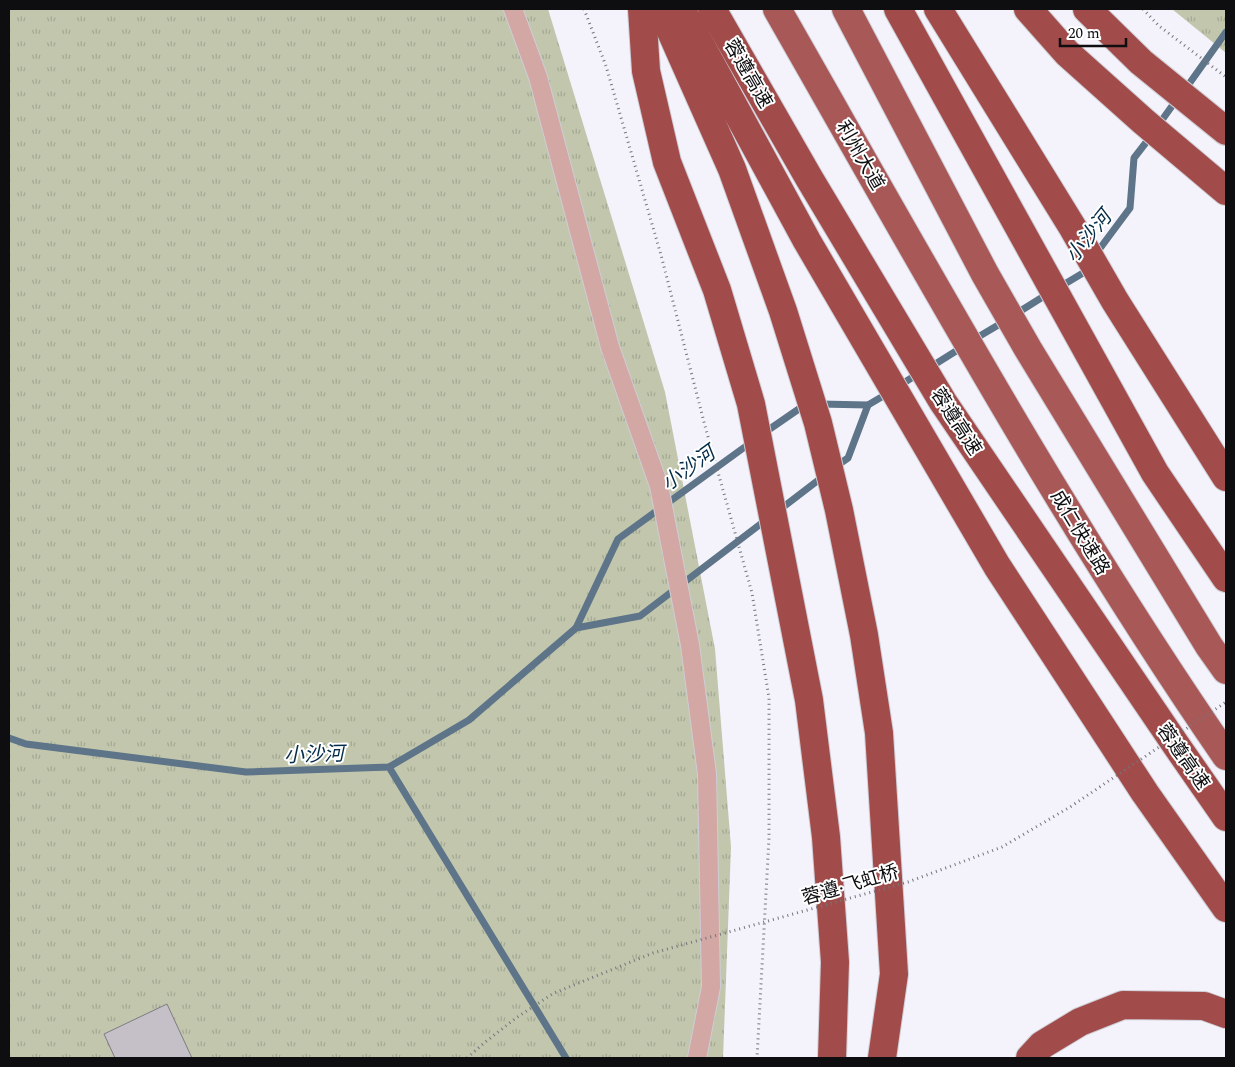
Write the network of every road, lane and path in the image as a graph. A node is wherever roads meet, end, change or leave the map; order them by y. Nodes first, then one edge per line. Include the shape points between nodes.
1 (513, 9) edge
2 (584, 9) edge
3 (642, 9) edge
4 (661, 9) edge
5 (680, 9) edge
6 (712, 9) edge
7 (777, 9) edge
8 (846, 9) edge
9 (898, 9) edge
10 (938, 9) edge
11 (1028, 9) edge
12 (1087, 9) edge
13 (1144, 9) edge
14 (1226, 78) edge
15 (1216, 124) edge
16 (1226, 191) edge
17 (945, 301) joint
18 (1226, 477) edge
19 (1226, 578) edge
20 (1226, 670) edge
21 (1226, 702) edge
22 (1226, 756) edge
23 (1226, 817) edge
24 (1226, 908) edge
25 (894, 974) junction
26 (1226, 1014) edge
27 (467, 1058) edge
28 (697, 1058) edge
29 (757, 1058) edge
30 (832, 1058) edge
31 (882, 1058) edge
32 (898, 1058) edge
33 (1030, 1058) edge

1 - 28 street via 538,76 610,347 659,486 690,645 707,774 710,987
2 - 29 path via 606,66 658,245 752,593 769,698 769,838
3 - 30 highway via 646,71 667,162 717,290 751,404 809,700 826,837 835,962
4 - 25 highway via 732,169 783,311 818,423 864,635 879,732
5 - 24 highway via 807,241 997,566 1145,794
6 - 23 highway, 蓉遵高速 via 943,402
7 - 17 highway, 利州大道
8 - 20 highway via 985,274 1028,349
9 - 19 highway via 1155,473
10 - 18 highway via 1115,302
11 - 16 highway via 1067,53
12 - 15 highway via 1141,62
13 - 14 path via 1160,26
17 - 22 highway, 成仁快速路 via 1092,551
21 - 27 path, 蓉遵·飞虹桥, bridge via 1070,807 1002,847 908,882 653,953 554,993 516,1018
25 - 31 highway
25 - 32 highway
26 - 33 highway via 1204,1006 1123,1005 1080,1022 1042,1045

